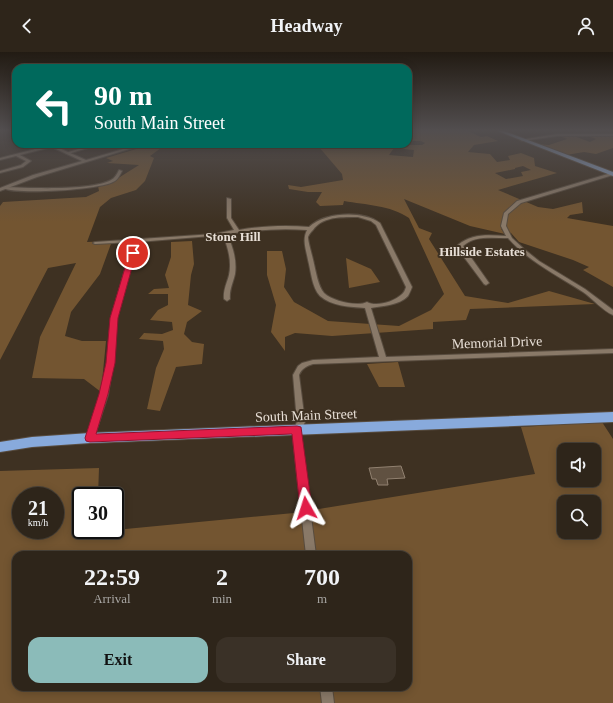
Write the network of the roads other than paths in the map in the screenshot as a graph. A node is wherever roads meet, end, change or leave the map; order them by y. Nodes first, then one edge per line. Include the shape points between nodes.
1 (28, 161) edge
2 (84, 161) edge
3 (579, 161) edge
4 (120, 171) dead end
5 (0, 172) edge
6 (612, 174) edge
7 (5, 188) junction
8 (0, 190) edge
9 (229, 199) dead end
10 (311, 229) junction
11 (237, 231) junction
12 (224, 233) junction
13 (508, 237) junction
14 (136, 240) junction
15 (95, 243) dead end
16 (486, 283) dead end
17 (226, 299) dead end
18 (367, 304) junction
19 (613, 313) edge
20 (613, 351) edge
21 (383, 360) junction
22 (613, 418) edge
23 (297, 430) junction
24 (90, 438) junction
25 (0, 446) edge
26 (311, 551) edge
27 (326, 691) edge
28 (328, 703) edge

1 - 5 street via 22,166
2 - 7 street
3 - 6 main road
4 - 7 street via 112,182 95,187 32,190
6 - 13 street via 514,205 505,217 504,226
7 - 8 street
9 - 11 street via 229,218
10 - 11 street via 289,227
10 - 18 street via 306,237 319,290 338,304
10 - 18 street via 324,218 338,216 366,217 378,224 409,290 406,296 391,304
11 - 12 street
12 - 14 street
12 - 17 street via 232,251 232,273
13 - 16 street via 468,239 460,246
13 - 19 street via 529,256 580,287
14 - 15 street
14 - 24 street via 114,318 104,394
18 - 21 street
20 - 21 street, Memorial Drive
21 - 23 street, Memorial Drive via 312,362 299,368 296,375 301,422
22 - 23 highway, South Main Street
23 - 24 highway, South Main Street
23 - 26 street, Memorial Drive
24 - 25 highway, South Main Street
27 - 28 street

